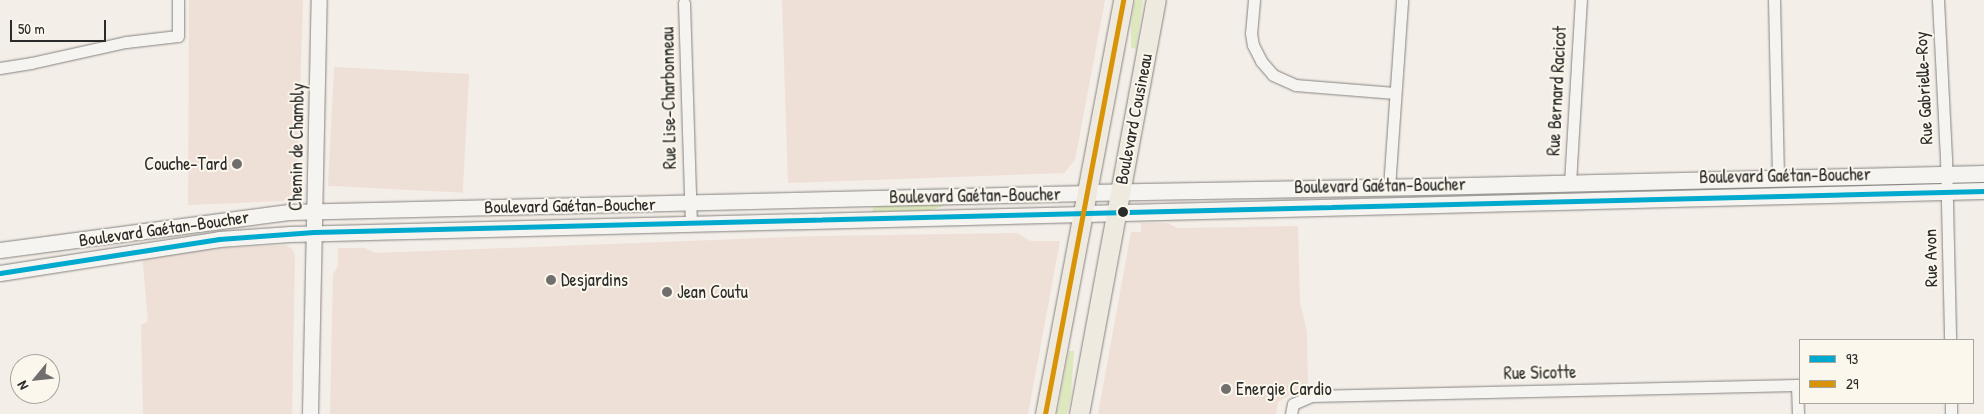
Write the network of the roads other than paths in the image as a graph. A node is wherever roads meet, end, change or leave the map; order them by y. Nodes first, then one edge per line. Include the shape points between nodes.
1 (178, 0) edge
2 (319, 0) edge
3 (1123, 0) edge
4 (1156, 0) edge
5 (1254, 0) edge
6 (1402, 0) edge
7 (1581, 0) edge
8 (1774, 0) edge
9 (1938, 0) edge
10 (684, 3) dead end
11 (0, 68) edge
12 (1395, 93) junction
13 (1946, 174) junction
14 (1984, 174) edge
15 (1778, 178) junction
16 (1570, 183) junction
17 (1389, 188) junction
18 (1984, 191) edge
19 (1120, 192) junction
20 (1947, 192) junction
21 (1088, 193) junction
22 (868, 198) junction
23 (690, 202) junction
24 (314, 211) junction
25 (1116, 213) junction
26 (1084, 214) junction
27 (815, 220) junction
28 (690, 223) junction
29 (314, 232) junction
30 (0, 250) edge
31 (0, 273) edge
32 (1950, 339) edge
33 (1799, 385) edge
34 (310, 414) edge
35 (1045, 414) edge
36 (1079, 414) edge
37 (1291, 414) edge
38 (1798, 414) edge

1 - 11 street via 178,36 126,42
2 - 24 street, Chemin de Chambly
3 - 21 main road, Boulevard Cousineau
4 - 19 main road, Boulevard Cousineau
5 - 12 street via 1253,45 1261,62 1273,75 1295,85
6 - 12 street
7 - 16 street, Rue Bernard Racicot
8 - 15 street
9 - 13 street, Rue Gabrielle-Roy
10 - 23 street, Rue Lise-Charbonneau
12 - 17 street
13 - 14 main road, Boulevard Gaétan-Boucher
13 - 15 main road, Boulevard Gaétan-Boucher
13 - 20 street, Rue Avon
15 - 16 main road, Boulevard Gaétan-Boucher
16 - 17 main road, Boulevard Gaétan-Boucher
17 - 19 main road, Boulevard Gaétan-Boucher
18 - 20 main road, Boulevard Gaétan-Boucher
19 - 21 main road, Boulevard Gaétan-Boucher
19 - 25 main road, Boulevard Cousineau
20 - 25 main road, Boulevard Gaétan-Boucher
20 - 32 street, Rue Avon
21 - 22 street, Boulevard Gaétan-Boucher
21 - 26 main road, Boulevard Cousineau
22 - 23 street, Boulevard Gaétan-Boucher
22 - 27 street via 862,208
23 - 24 street, Boulevard Gaétan-Boucher
23 - 28 street, Rue Lise-Charbonneau
24 - 29 street, Chemin de Chambly
24 - 30 street, Boulevard Gaétan-Boucher via 256,215
25 - 26 main road, Boulevard Gaétan-Boucher
25 - 36 main road, Boulevard Cousineau
26 - 27 street, Boulevard Gaétan-Boucher
26 - 35 main road, Boulevard Cousineau
27 - 28 street, Boulevard Gaétan-Boucher
28 - 29 street, Boulevard Gaétan-Boucher
29 - 31 street, Boulevard Gaétan-Boucher via 219,239
29 - 34 street, Chemin de Chambly
33 - 37 street, Rue Sicotte via 1311,396 1293,404
33 - 38 street

